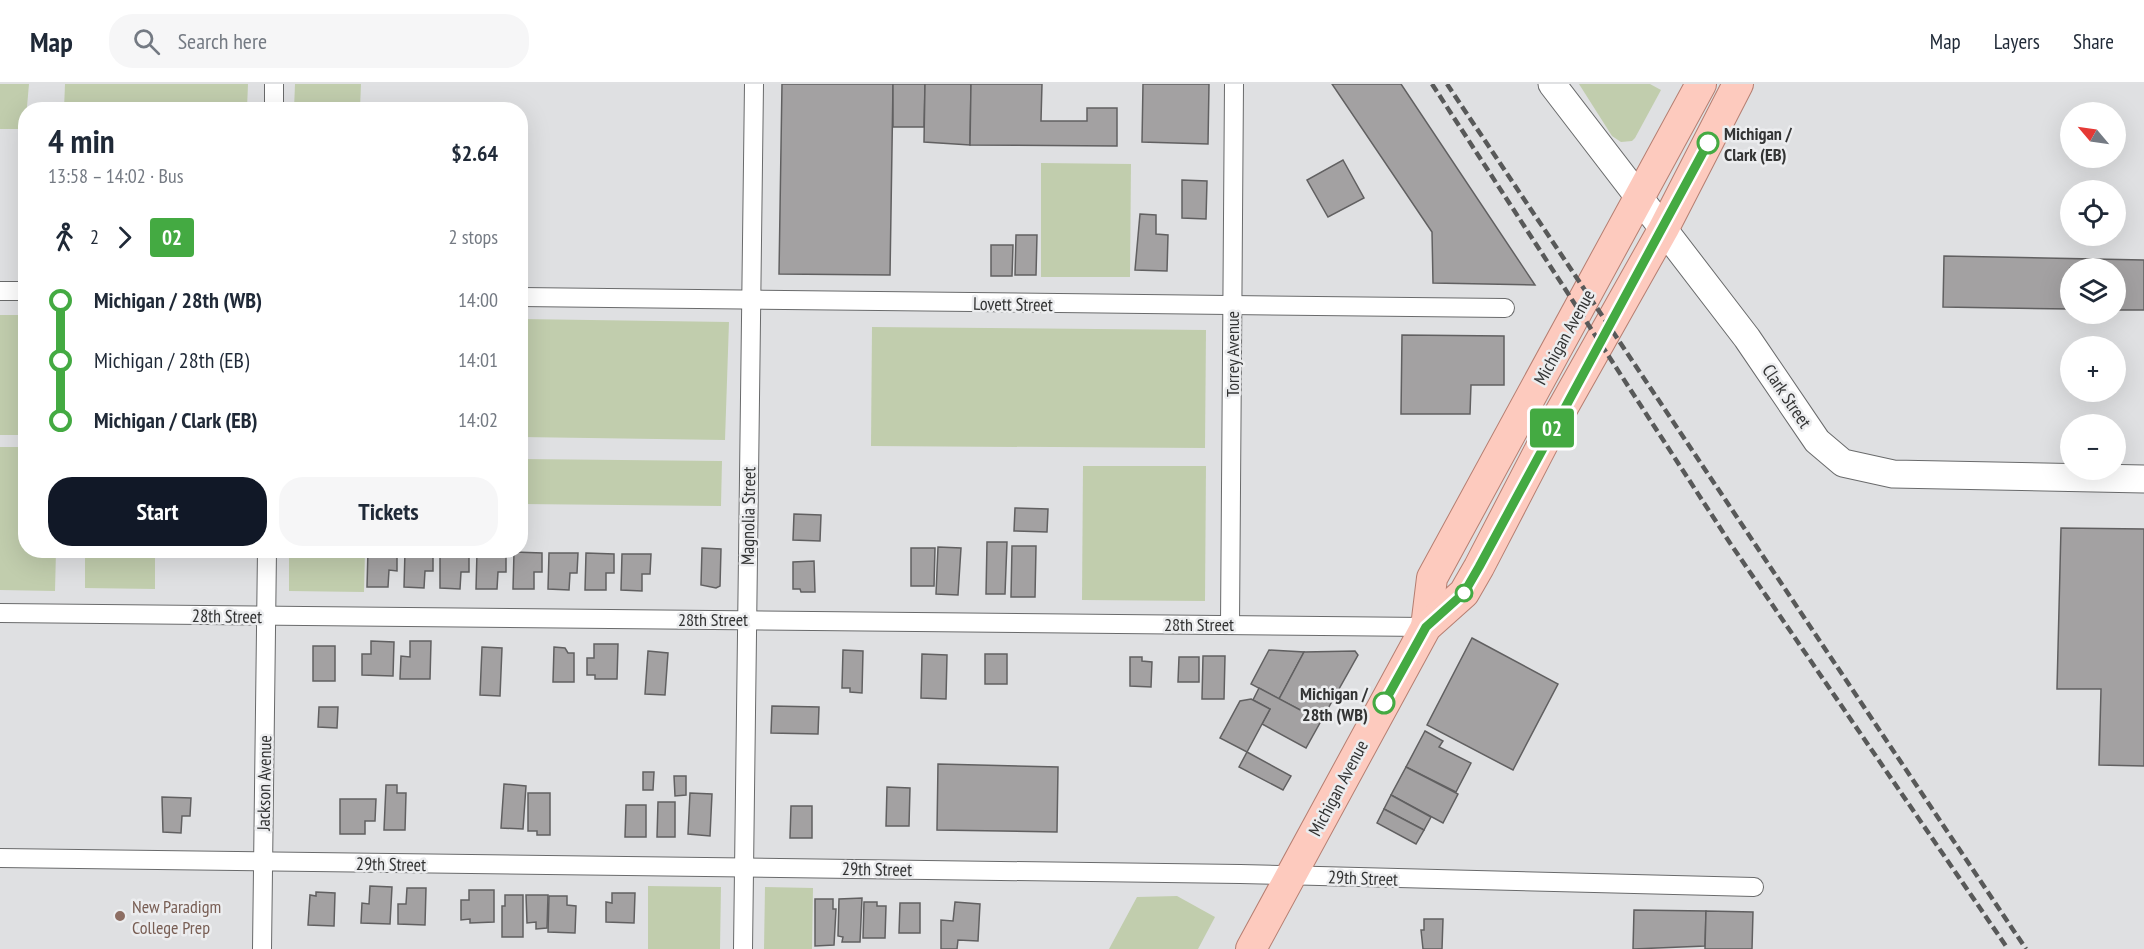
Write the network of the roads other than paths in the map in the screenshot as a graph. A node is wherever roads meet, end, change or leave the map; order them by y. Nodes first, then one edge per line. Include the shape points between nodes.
1 (274, 84) edge
2 (754, 84) edge
3 (1234, 84) edge
4 (1552, 84) edge
5 (1701, 84) edge
6 (1738, 84) edge
7 (274, 102) edge
8 (1640, 199) junction
9 (1664, 228) junction
10 (0, 291) edge
11 (18, 291) edge
12 (528, 297) edge
13 (751, 300) junction
14 (1232, 306) junction
15 (1505, 308) dead end
16 (2144, 478) edge
17 (267, 558) edge
18 (0, 613) edge
19 (267, 616) junction
20 (747, 620) junction
21 (1230, 625) junction
22 (1426, 627) junction
23 (0, 858) edge
24 (263, 862) junction
25 (744, 867) junction
26 (1291, 876) junction
27 (1754, 887) dead end
28 (262, 949) edge
29 (742, 949) edge
30 (1251, 949) edge

1 - 7 street
2 - 13 street, Magnolia Street
3 - 14 street, Torrey Avenue
4 - 8 street, Clark Street
5 - 8 main road, Michigan Avenue
6 - 9 main road, Michigan Avenue
8 - 9 street, Clark Street
8 - 22 main road, Michigan Avenue via 1432,578
9 - 16 street, Clark Street via 1818,441 1844,463 1893,474
9 - 22 main road, Michigan Avenue via 1464,593
10 - 11 street
12 - 13 street, Lovett Street
13 - 14 street, Lovett Street
13 - 20 street, Magnolia Street
14 - 15 street, Lovett Street
14 - 21 street, Torrey Avenue
17 - 19 street, Jackson Avenue
18 - 19 street, 28th Street
19 - 20 street, 28th Street
19 - 24 street, Jackson Avenue
20 - 21 street, 28th Street
20 - 25 street, Magnolia Street
21 - 22 street, 28th Street
22 - 26 main road, Michigan Avenue
23 - 24 street, 29th Street
24 - 25 street, 29th Street
24 - 28 street, Jackson Avenue
25 - 26 street, 29th Street
25 - 29 street, Magnolia Street
26 - 27 street, 29th Street
26 - 30 main road, Michigan Avenue

